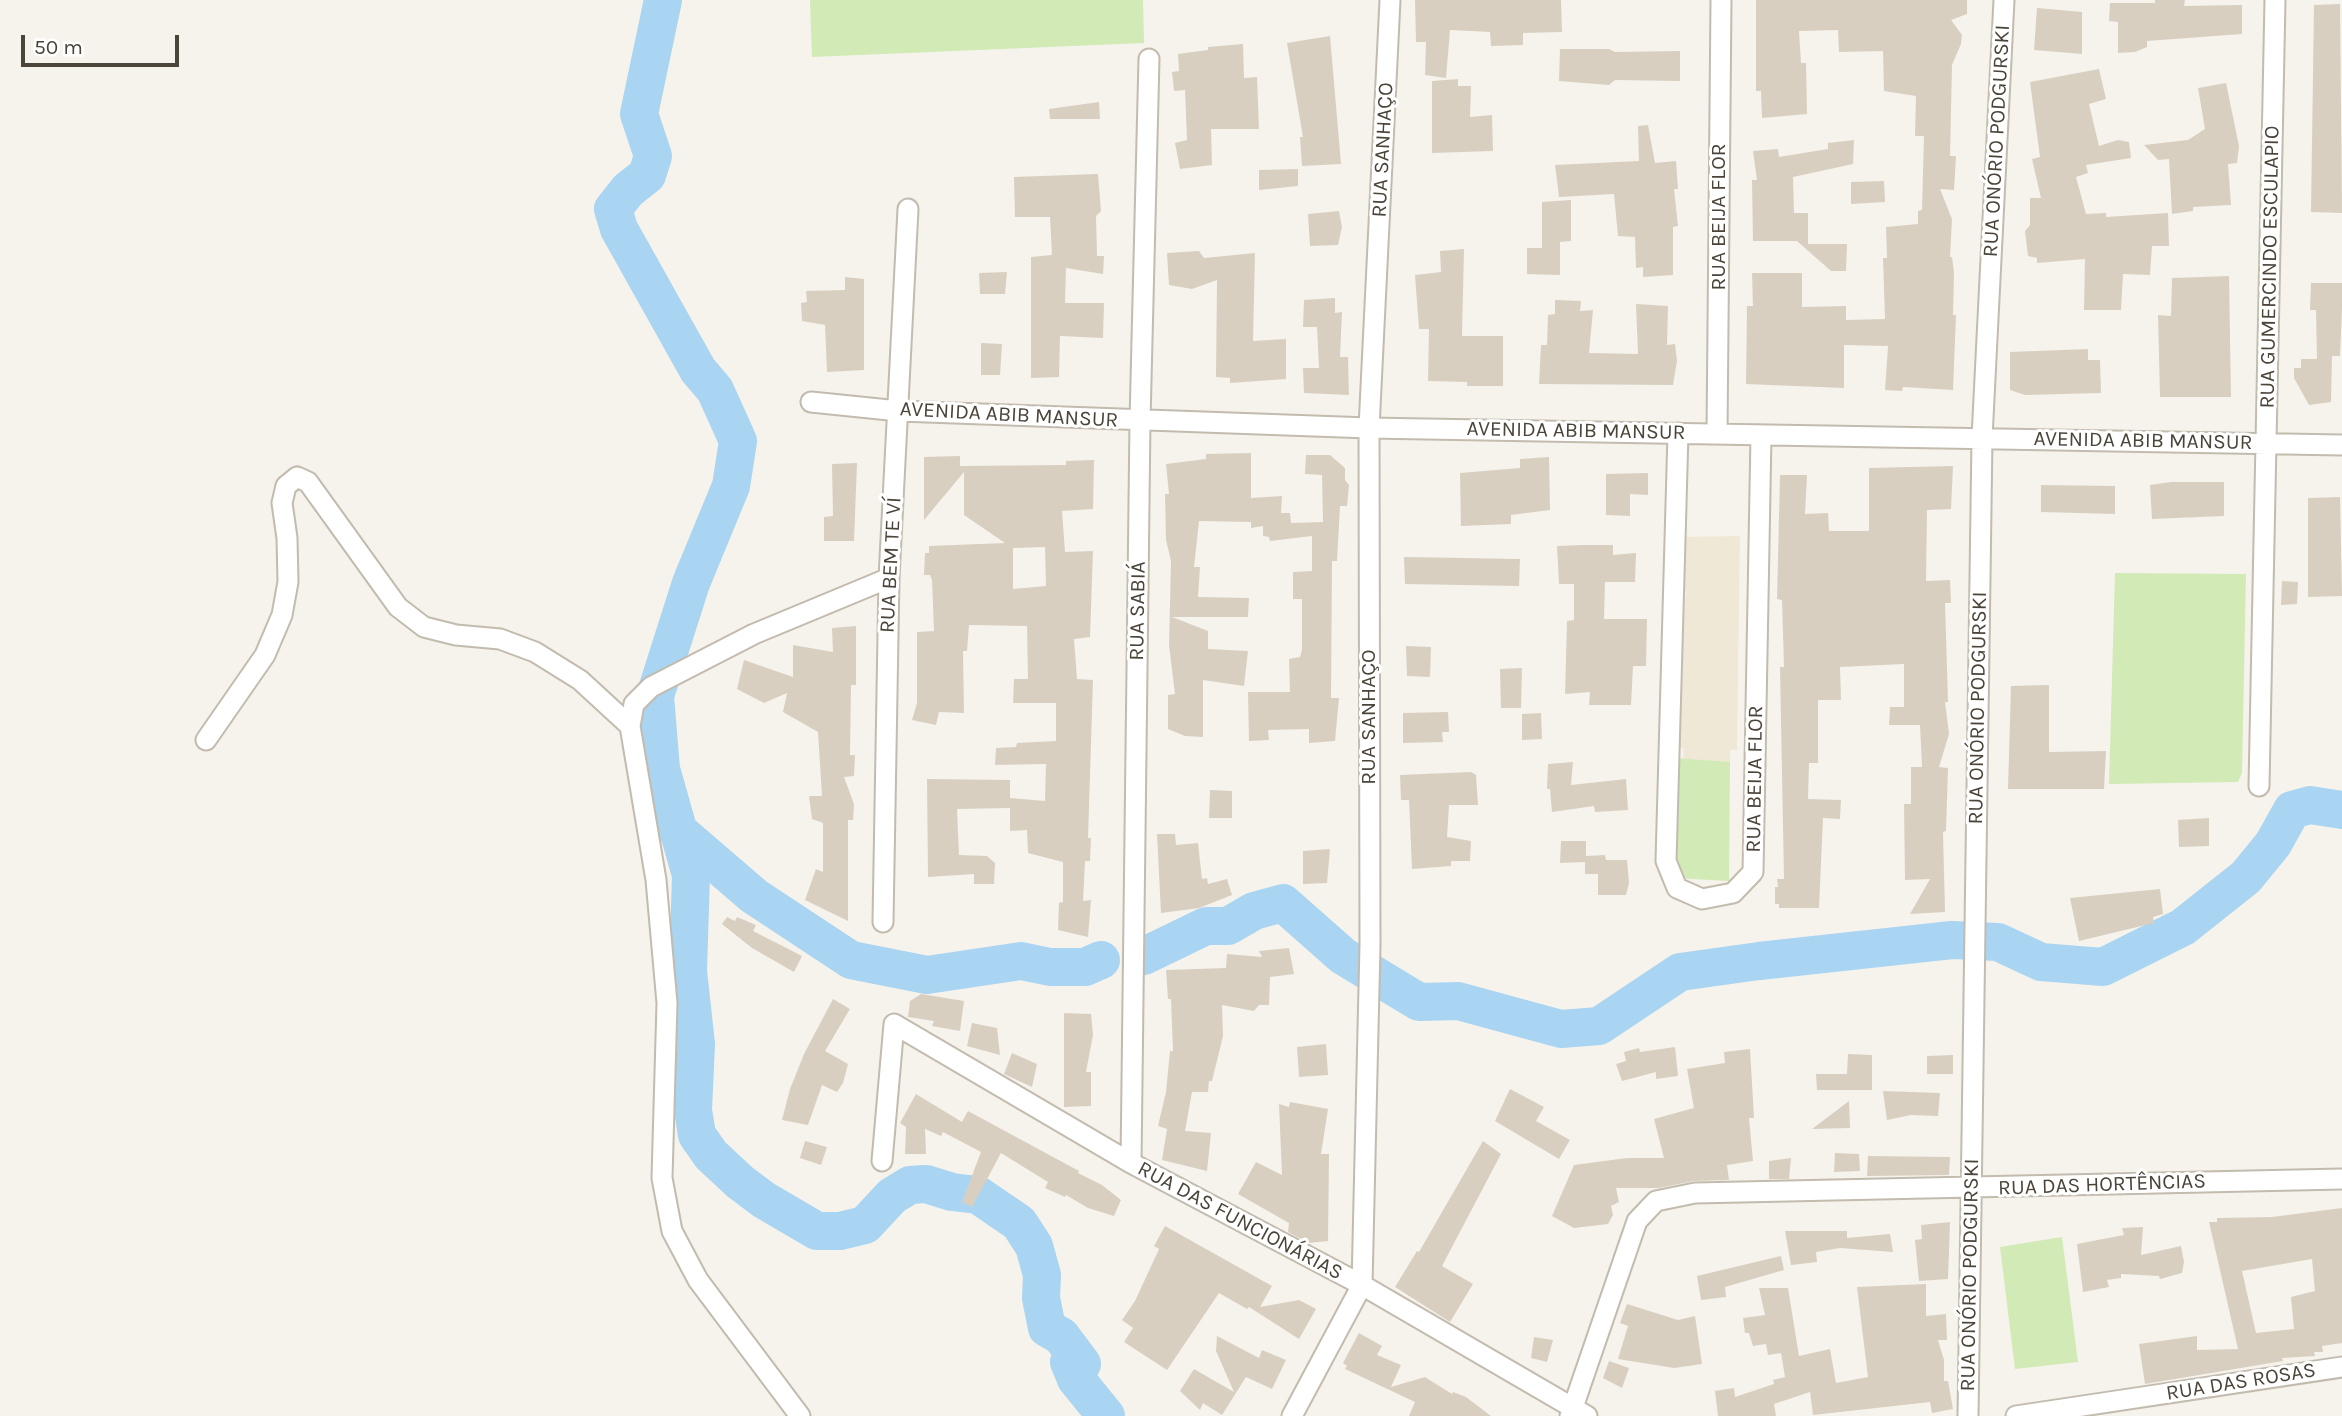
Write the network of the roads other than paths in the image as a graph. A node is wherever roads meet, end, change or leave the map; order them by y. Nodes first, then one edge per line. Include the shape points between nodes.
1 (1390, 0) edge
2 (1721, 0) edge
3 (2004, 0) edge
4 (2275, 0) edge
5 (1149, 59) dead end
6 (908, 209) dead end
7 (811, 402) dead end
8 (899, 411) junction
9 (1140, 421) junction
10 (1369, 428) junction
11 (1678, 433) junction
12 (1717, 434) junction
13 (1761, 435) junction
14 (1982, 438) junction
15 (2267, 443) junction
16 (2342, 445) edge
17 (889, 578) junction
18 (630, 726) junction
19 (206, 740) dead end
20 (2259, 786) dead end
21 (883, 922) dead end
22 (882, 1161) dead end
23 (1131, 1163) junction
24 (2342, 1179) edge
25 (1971, 1189) junction
26 (1362, 1285) junction
27 (2342, 1367) edge
28 (1577, 1414) edge
29 (800, 1416) edge
30 (1292, 1416) edge
31 (1968, 1416) edge
32 (2016, 1416) edge

1 - 10 street, RUA SANHAÇO
2 - 12 street, RUA BEIJA FLOR
3 - 14 street, RUA ONÓRIO PODGURSKI
4 - 15 street, RUA GUMERCINDO ESCULAPIO
5 - 9 street, RUA SABIÁ
6 - 8 street, RUA BEM TE VÍ
7 - 8 street, AVENIDA ABIB MANSUR
8 - 9 street, AVENIDA ABIB MANSUR
8 - 17 street, RUA BEM TE VÍ
9 - 10 street, AVENIDA ABIB MANSUR
9 - 23 street, RUA SABIÁ
10 - 11 street, AVENIDA ABIB MANSUR
10 - 26 street, RUA SANHAÇO via 1370,944
11 - 12 street, AVENIDA ABIB MANSUR
11 - 13 street, RUA BEIJA FLOR via 1666,861 1677,888 1702,899 1733,892 1753,872
12 - 13 street, AVENIDA ABIB MANSUR
13 - 14 street, AVENIDA ABIB MANSUR
14 - 15 street, AVENIDA ABIB MANSUR
14 - 25 street, RUA ONÓRIO PODGURSKI
15 - 16 street, AVENIDA ABIB MANSUR
15 - 20 street, RUA GUMERCINDO ESCULAPIO
17 - 18 street via 754,634 651,687 634,704
17 - 21 street, RUA BEM TE VÍ
18 - 19 street via 580,680 535,652 500,639 424,627 398,607 308,482 297,477 286,486 282,502 288,582 282,615 265,655
18 - 29 street via 656,880 667,1003 662,1178 673,1231 698,1280
22 - 23 street, RUA DAS FUNCIONÁRIAS via 894,1024
23 - 26 street, RUA DAS FUNCIONÁRIAS
24 - 25 street, RUA DAS HORTÊNCIAS
25 - 28 street, RUA DAS HORTÊNCIAS via 1695,1193 1656,1201 1637,1221
25 - 31 street, RUA ONÓRIO PODGURSKI
26 - 28 street, RUA DAS FUNCIONÁRIAS
26 - 30 street, RUA SANHAÇO
27 - 32 street, RUA DAS ROSAS

